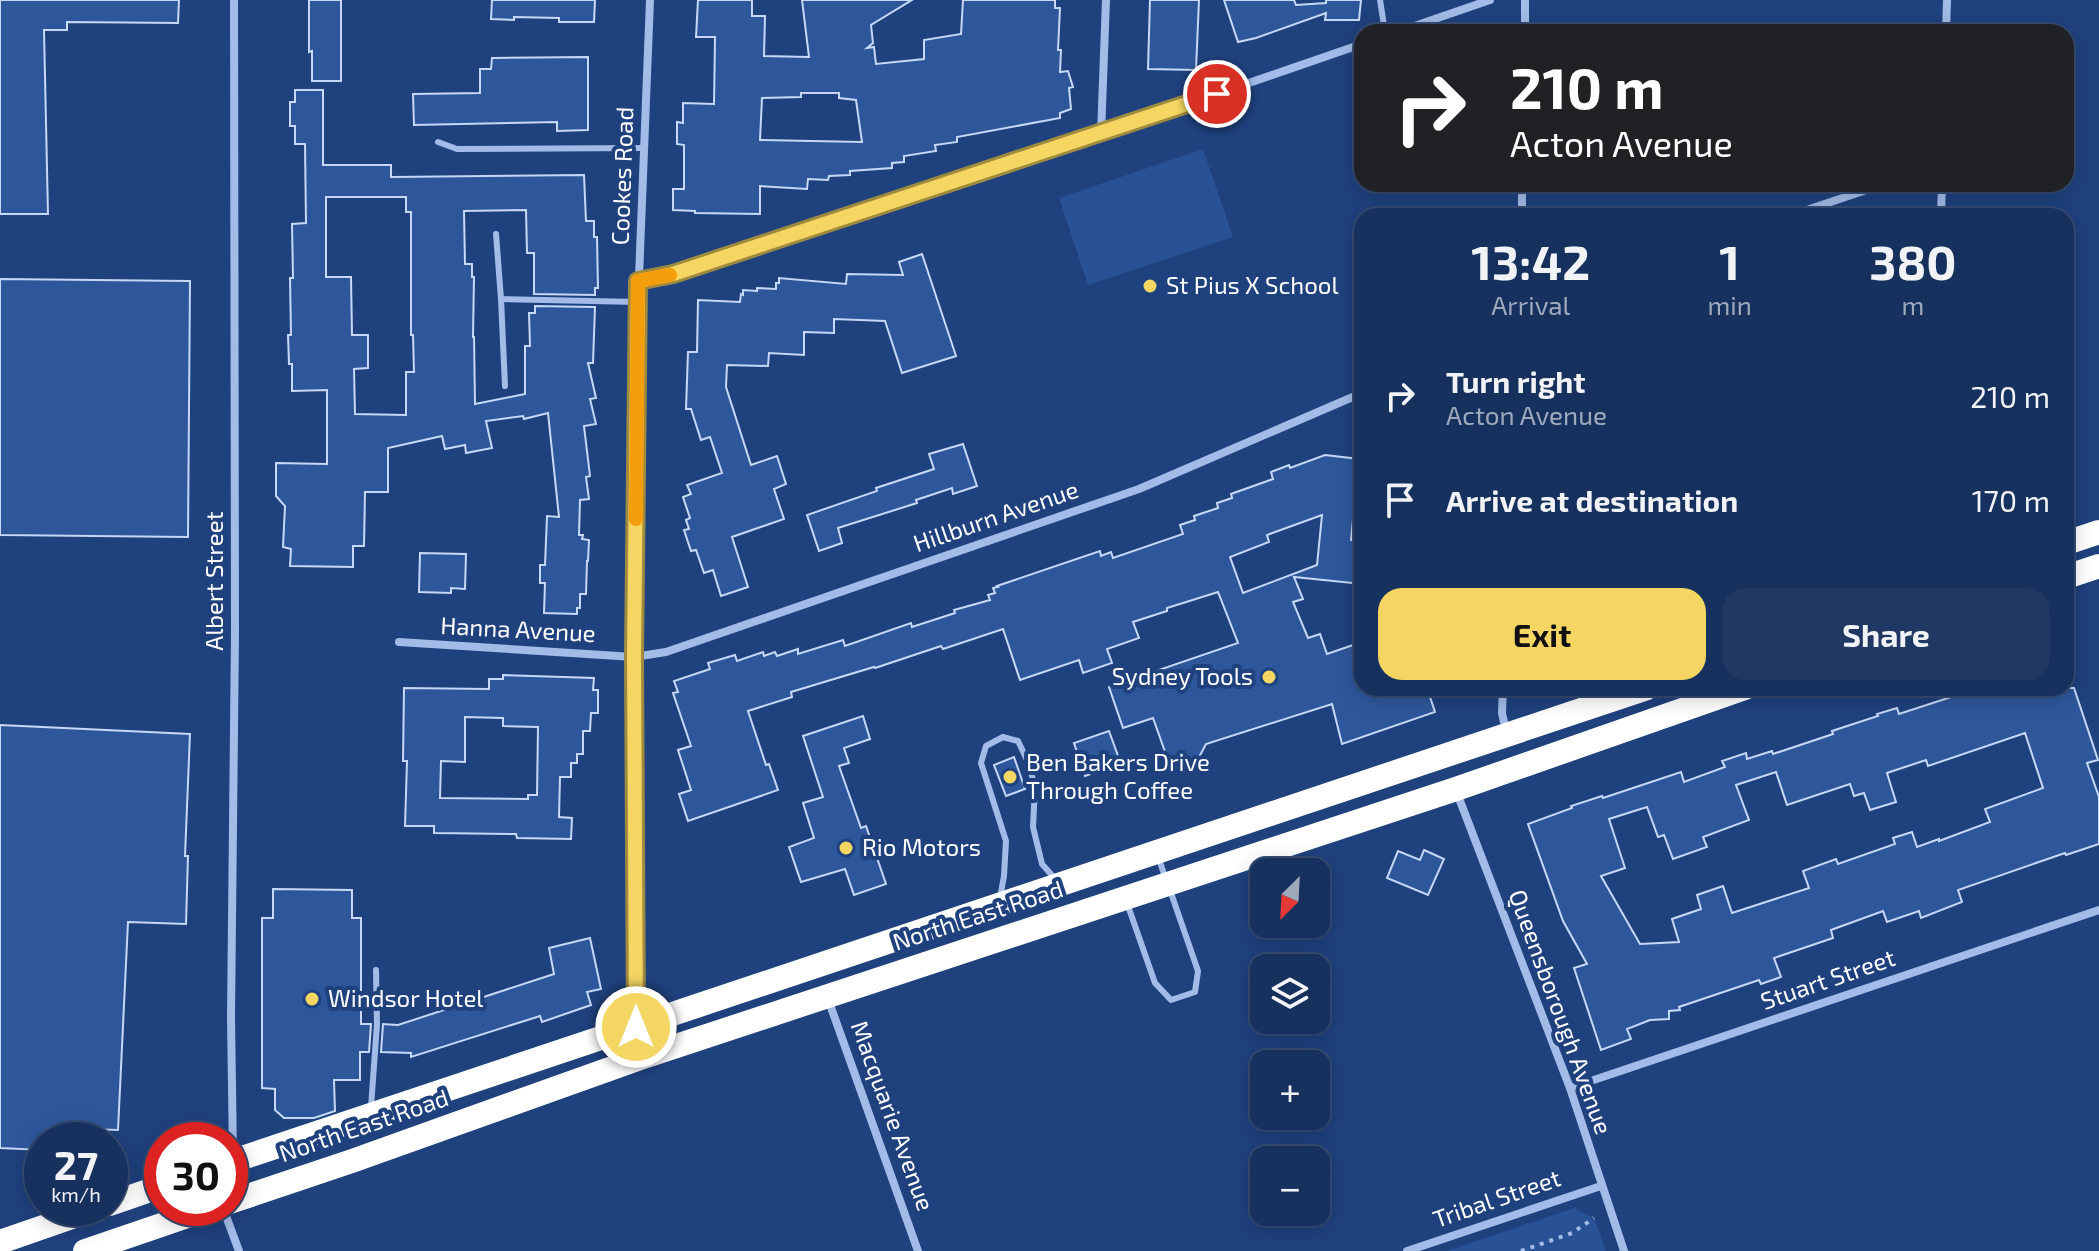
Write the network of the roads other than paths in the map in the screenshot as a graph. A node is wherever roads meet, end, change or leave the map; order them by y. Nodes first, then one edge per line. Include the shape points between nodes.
1 (234, 0) edge
2 (650, 0) edge
3 (1106, 0) edge
4 (1380, 0) edge
5 (1490, 0) edge
6 (1525, 0) edge
7 (1947, 0) edge
8 (1384, 24) edge
9 (1420, 24) edge
10 (1525, 24) edge
11 (1946, 24) edge
12 (1354, 47) edge
13 (1101, 134) junction
14 (438, 142) dead end
15 (644, 148) junction
16 (1860, 192) edge
17 (1813, 208) edge
18 (496, 234) dead end
19 (638, 281) junction
20 (501, 299) junction
21 (638, 302) junction
22 (505, 386) dead end
23 (1354, 396) edge
24 (2099, 532) edge
25 (2074, 540) edge
26 (2099, 566) edge
27 (2074, 574) edge
28 (399, 642) dead end
29 (634, 657) junction
30 (1503, 696) edge
31 (1623, 696) edge
32 (1722, 696) edge
33 (1507, 735) junction
34 (1444, 757) junction
35 (1519, 766) junction
36 (1456, 789) junction
37 (1157, 853) junction
38 (1168, 883) junction
39 (1061, 885) junction
40 (1125, 897) junction
41 (998, 906) junction
42 (2099, 910) edge
43 (817, 966) junction
44 (376, 970) dead end
45 (827, 995) junction
46 (636, 1027) junction
47 (646, 1056) junction
48 (1570, 1088) junction
49 (370, 1114) junction
50 (232, 1122) edge
51 (248, 1156) edge
52 (1601, 1186) junction
53 (248, 1196) edge
54 (46, 1226) edge
55 (158, 1226) edge
56 (230, 1226) edge
57 (0, 1242) edge
58 (85, 1251) edge
59 (239, 1251) edge
60 (918, 1251) edge
61 (1407, 1251) edge
62 (1624, 1251) edge

1 - 50 street, Albert Street
2 - 15 street, Cookes Road
3 - 13 street
4 - 8 lane
5 - 9 street
6 - 10 street
7 - 11 street
12 - 13 street
13 - 19 street
14 - 15 lane via 457,149
15 - 19 street, Cookes Road
16 - 17 street
18 - 20 lane
19 - 21 street, Cookes Road
20 - 21 lane
20 - 22 lane
21 - 29 street, Cookes Road
23 - 29 street, Hillburn Avenue via 1139,489 666,652
24 - 25 highway
26 - 27 highway
28 - 29 street, Hanna Avenue
29 - 46 street, Cookes Road
30 - 33 street
31 - 33 highway, North East Road
32 - 35 highway, North East Road
33 - 34 highway, North East Road
33 - 35 highway
34 - 36 highway
34 - 37 highway, North East Road
35 - 36 highway, North East Road
36 - 38 highway, North East Road
36 - 48 street, Queensborough Avenue
37 - 38 lane
37 - 39 highway, North East Road
38 - 40 highway, North East Road
38 - 40 lane via 1198,971 1195,992 1171,1000 1155,983
39 - 41 highway, North East Road
39 - 41 lane via 1042,864 1028,762 1018,741 1003,737 986,746 981,763 1006,841
40 - 45 highway, North East Road
41 - 43 highway, North East Road
42 - 48 street, Stuart Street
43 - 45 highway
43 - 46 highway, North East Road
44 - 49 lane
45 - 47 highway, North East Road
45 - 60 street, Macquarie Avenue
46 - 47 highway
46 - 49 highway, North East Road
47 - 53 highway, North East Road
48 - 52 street, Queensborough Avenue
49 - 51 highway, North East Road
52 - 61 street, Tribal Street
52 - 62 street, Queensborough Avenue
54 - 57 highway
55 - 58 highway
56 - 59 street

